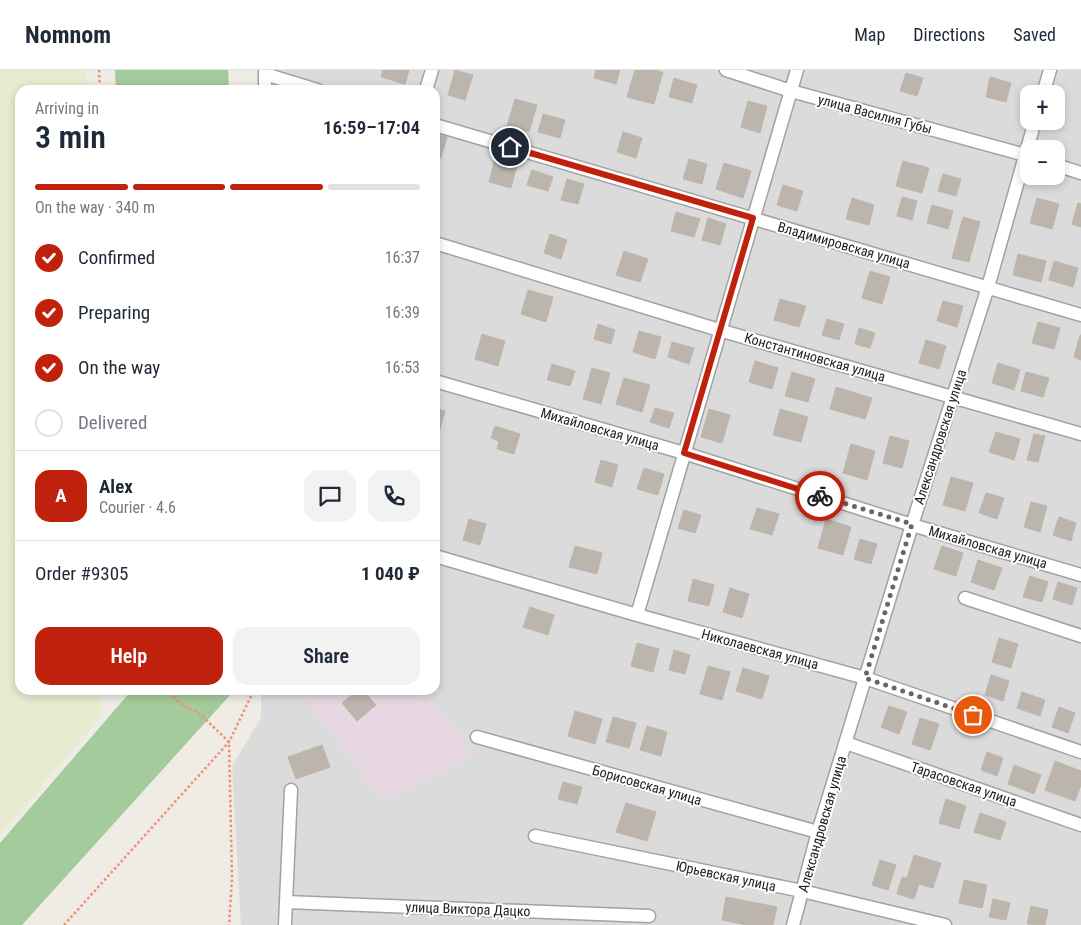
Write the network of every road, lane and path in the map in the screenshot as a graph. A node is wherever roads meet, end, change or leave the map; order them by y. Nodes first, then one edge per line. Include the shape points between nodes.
1 (99, 70) edge
2 (432, 70) edge
3 (726, 70) edge
4 (796, 70) edge
5 (1050, 70) edge
6 (265, 72) edge
7 (100, 85) edge
8 (265, 85) edge
9 (303, 85) edge
10 (428, 85) edge
11 (1046, 85) edge
12 (791, 91) junction
13 (440, 126) edge
14 (1020, 154) edge
15 (1065, 168) edge
16 (1081, 173) edge
17 (1020, 180) edge
18 (753, 218) junction
19 (440, 245) edge
20 (988, 287) junction
21 (1081, 315) edge
22 (719, 330) junction
23 (440, 382) edge
24 (953, 397) junction
25 (1081, 434) edge
26 (684, 453) junction
27 (912, 524) junction
28 (440, 557) edge
29 (1081, 574) edge
30 (965, 598) dead end
31 (637, 616) junction
32 (1081, 636) edge
33 (865, 678) junction
34 (171, 695) edge
35 (252, 695) edge
36 (477, 737) dead end
37 (230, 742) junction
38 (846, 743) junction
39 (1081, 752) edge
40 (291, 790) dead end
41 (1081, 825) edge
42 (818, 832) junction
43 (534, 836) dead end
44 (802, 891) junction
45 (286, 902) junction
46 (649, 916) dead end
47 (64, 925) edge
48 (229, 925) edge
49 (286, 925) edge
50 (793, 925) edge
51 (946, 925) edge

1 - 7 path
2 - 10 street
3 - 12 street, улица Василия Губы
4 - 12 street
5 - 11 street
6 - 8 street
6 - 9 street
12 - 14 street, улица Василия Губы
12 - 18 street
13 - 18 street, Владимировская улица
15 - 16 street
17 - 20 street, Александровская улица
18 - 20 street, Владимировская улица
18 - 22 street
19 - 22 street, Константиновская улица
20 - 21 street, Владимировская улица
20 - 24 street, Александровская улица
22 - 24 street, Константиновская улица
22 - 26 street
23 - 26 street, Михайловская улица
24 - 25 street, Константиновская улица
24 - 27 street, Александровская улица
26 - 27 street, Михайловская улица
26 - 31 street
27 - 29 street, Михайловская улица
27 - 33 street, Александровская улица
28 - 31 street, Николаевская улица
30 - 32 street
31 - 33 street, Николаевская улица
33 - 38 street, Александровская улица
33 - 39 street, Николаевская улица
34 - 37 path via 200,714
35 - 37 path
36 - 42 street, Борисовская улица
37 - 47 path
37 - 48 path via 232,878
38 - 41 street, Тарасовская улица
38 - 42 street, Александровская улица
40 - 45 street
42 - 44 street, Александровская улица
43 - 44 street, Юрьевская улица
44 - 50 street, Александровская улица
44 - 51 street, Юрьевская улица
45 - 46 street, улица Виктора Дацко
45 - 49 street

